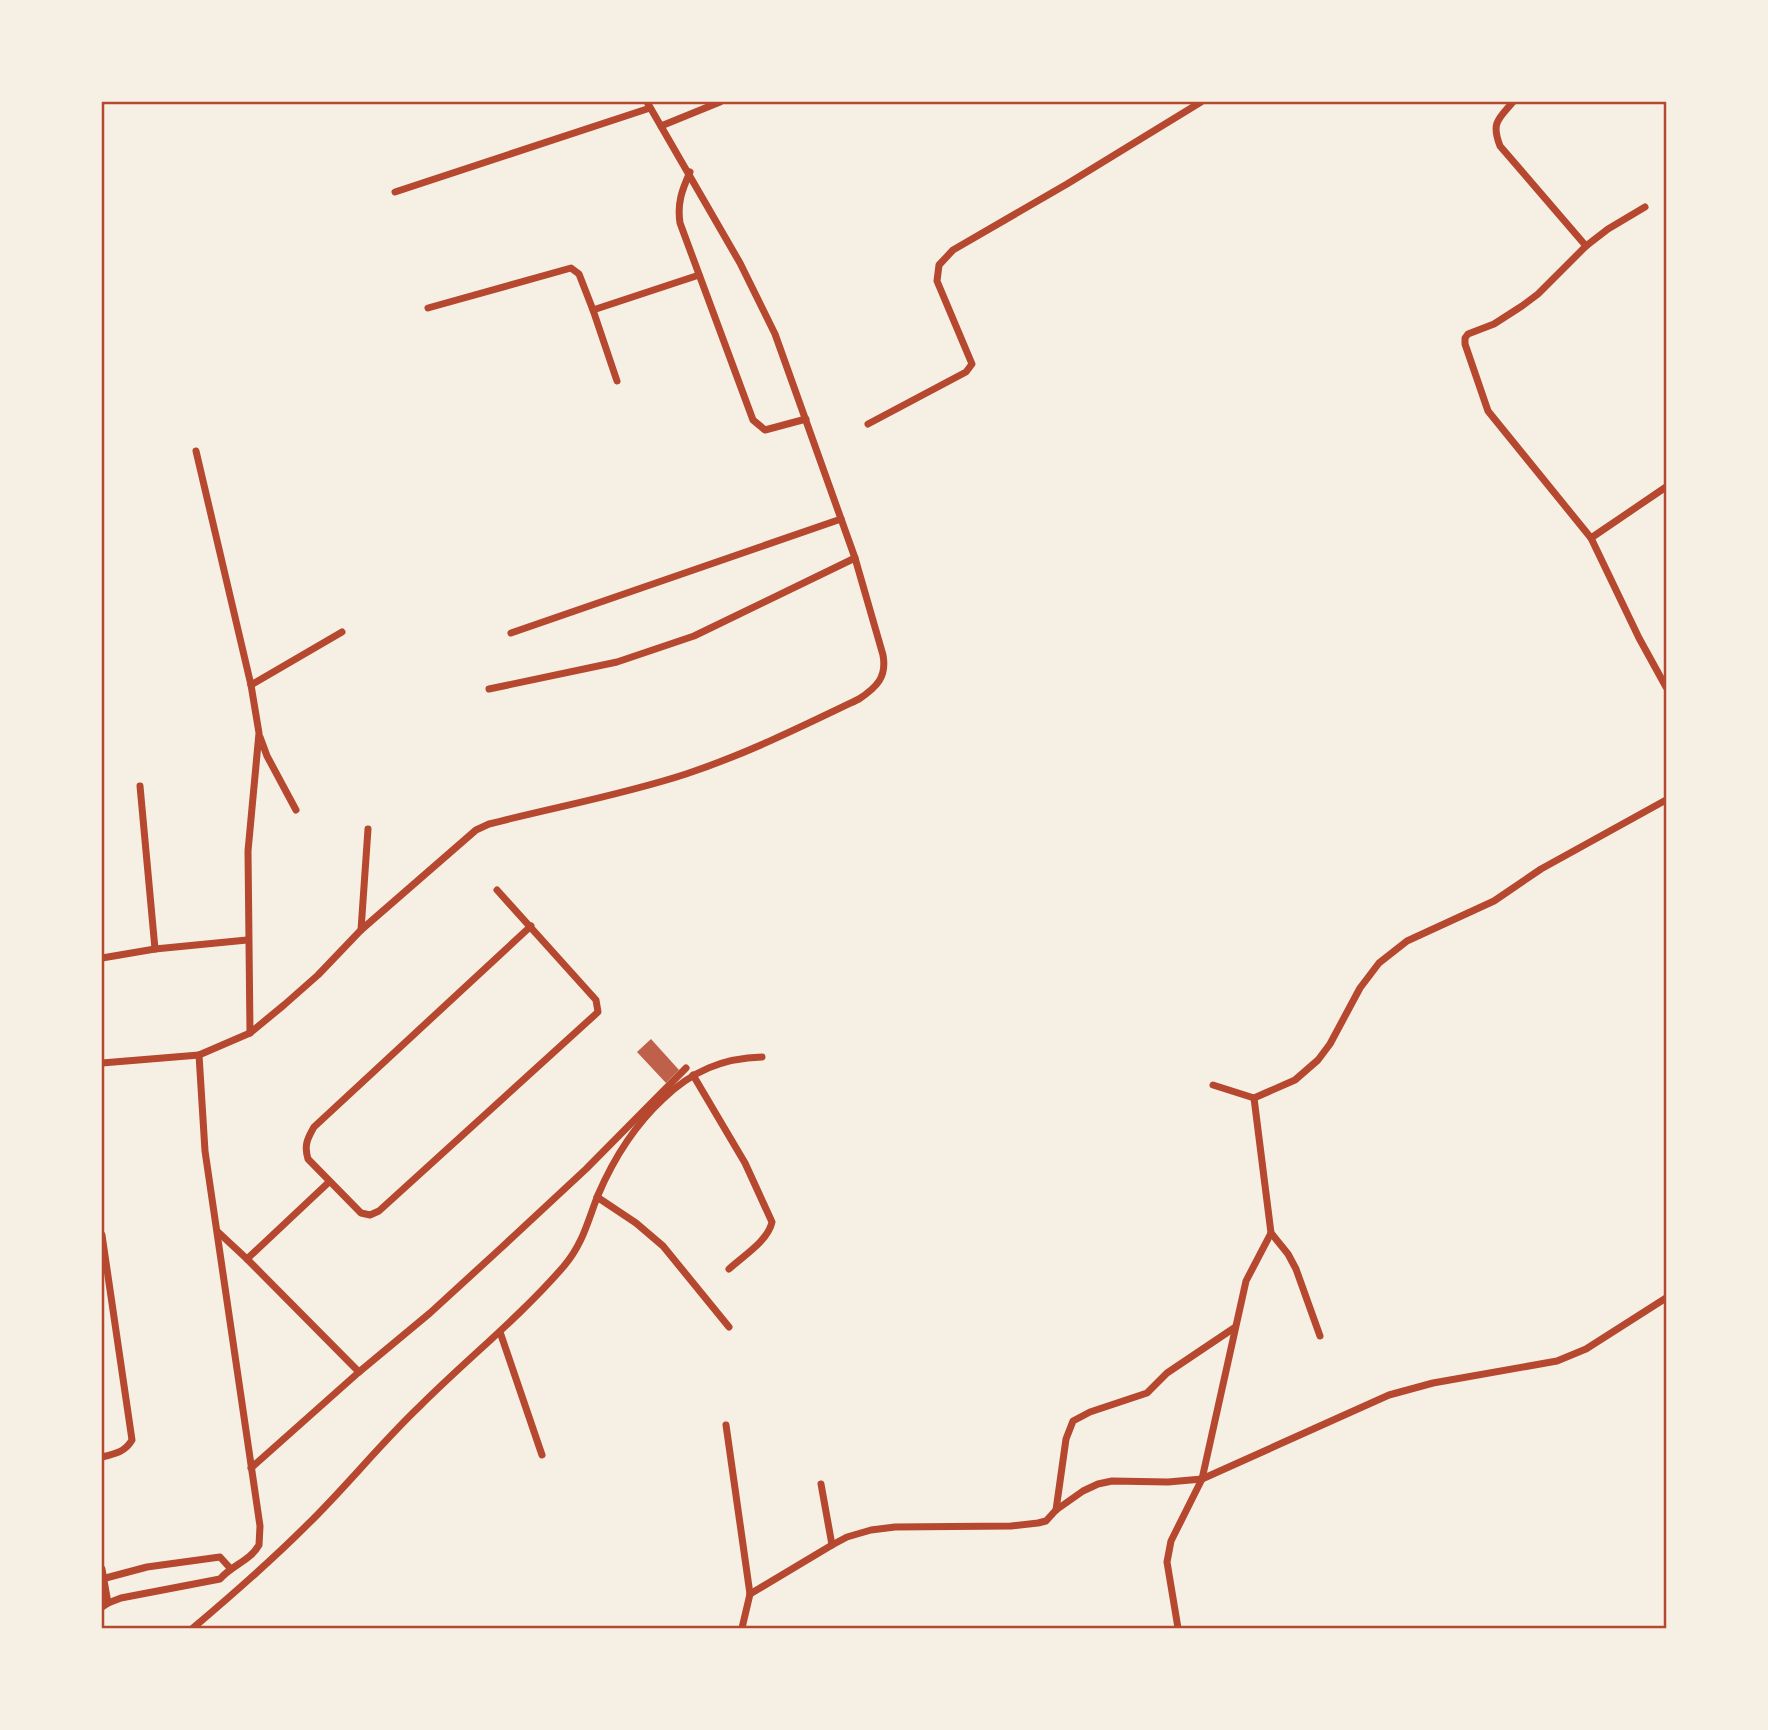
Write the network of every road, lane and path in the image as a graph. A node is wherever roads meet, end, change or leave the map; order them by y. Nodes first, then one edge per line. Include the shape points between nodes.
1 (720, 102) edge
2 (1201, 102) edge
3 (1513, 102) edge
4 (648, 105) edge
5 (661, 126) junction
6 (690, 172) junction
7 (395, 192) dead end
8 (1645, 207) dead end
9 (1586, 246) junction
10 (699, 275) junction
11 (428, 308) dead end
12 (593, 310) junction
13 (617, 381) dead end
14 (806, 419) junction
15 (868, 424) dead end
16 (196, 451) dead end
17 (1667, 487) edge
18 (841, 519) junction
19 (1591, 538) junction
20 (855, 558) junction
21 (342, 632) dead end
22 (511, 633) dead end
23 (251, 685) junction
24 (1667, 687) edge
25 (489, 690) dead end
26 (259, 733) junction
27 (140, 786) dead end
28 (1667, 800) edge
29 (296, 810) dead end
30 (368, 829) dead end
31 (497, 890) dead end
32 (531, 926) junction
33 (362, 930) junction
34 (247, 940) junction
35 (155, 949) junction
36 (102, 958) edge
37 (250, 1032) junction
38 (199, 1055) junction
39 (762, 1057) dead end
40 (102, 1063) edge
41 (686, 1068) dead end
42 (693, 1075) junction
43 (1213, 1085) dead end
44 (1254, 1098) junction
45 (328, 1182) junction
46 (597, 1197) junction
47 (218, 1232) junction
48 (1270, 1233) junction
49 (102, 1235) edge
50 (247, 1258) junction
51 (729, 1269) dead end
52 (1667, 1298) edge
53 (729, 1327) dead end
54 (1234, 1328) junction
55 (500, 1332) junction
56 (1320, 1336) dead end
57 (359, 1372) junction
58 (726, 1425) dead end
59 (542, 1455) dead end
60 (102, 1457) edge
61 (251, 1468) junction
62 (1202, 1479) junction
63 (821, 1484) dead end
64 (1056, 1510) junction
65 (832, 1545) junction
66 (230, 1568) junction
67 (102, 1569) edge
68 (102, 1579) edge
69 (750, 1594) junction
70 (105, 1605) edge
71 (193, 1629) edge
72 (742, 1629) edge
73 (1178, 1629) edge

1 - 5 street
2 - 15 street via 953,250 939,265 937,281 972,364 966,372
3 - 9 street via 1495,123 1500,146
4 - 5 street
4 - 7 street
5 - 6 street
6 - 10 street via 678,209
6 - 14 street via 775,334
8 - 9 street
9 - 19 street via 1538,294 1493,324 1468,334 1465,344 1488,411
10 - 12 street
10 - 14 street via 753,419 765,430
11 - 12 street via 571,268 579,274
12 - 13 street
14 - 18 street
16 - 23 street
17 - 19 street
18 - 20 street
18 - 22 street
19 - 24 street
20 - 25 street via 694,636 617,662
20 - 33 street via 885,666 874,689 690,773 476,830
21 - 23 street
23 - 26 street
26 - 29 street
26 - 34 street via 248,851
27 - 35 street
28 - 44 street via 1541,869 1494,901 1407,941 1367,980 1318,1060 1295,1080
30 - 33 street
31 - 32 street
32 - 45 street via 314,1127 306,1154
32 - 45 street via 596,1000 598,1012 379,1211 361,1213
33 - 37 street via 318,975
34 - 35 street
34 - 37 street
35 - 36 street
37 - 38 street
38 - 40 street
38 - 47 street via 205,1151
39 - 42 street via 738,1058
41 - 57 street via 586,1169
42 - 46 street via 662,1099 639,1127 615,1159
42 - 51 street via 745,1163 772,1222 764,1237
43 - 44 street
44 - 48 street
45 - 50 street
46 - 53 street via 663,1246
46 - 55 street via 576,1250
47 - 50 street
47 - 61 street
48 - 54 street via 1246,1281
48 - 56 street via 1296,1269
49 - 60 street via 132,1440 119,1453
50 - 57 street
52 - 62 street via 1586,1349 1557,1361 1389,1395
54 - 62 street
54 - 64 street via 1167,1373 1147,1393 1073,1421
55 - 59 street
55 - 71 street via 419,1406 273,1558
57 - 61 street
58 - 69 street
61 - 66 street via 259,1545 245,1562
62 - 64 street via 1098,1484
62 - 73 street via 1171,1541 1167,1562
63 - 65 street
64 - 65 street via 1038,1523 895,1527 871,1530
65 - 69 street
66 - 68 street via 220,1557 147,1567
66 - 70 street via 220,1578
67 - 68 street
68 - 70 street
69 - 72 street

